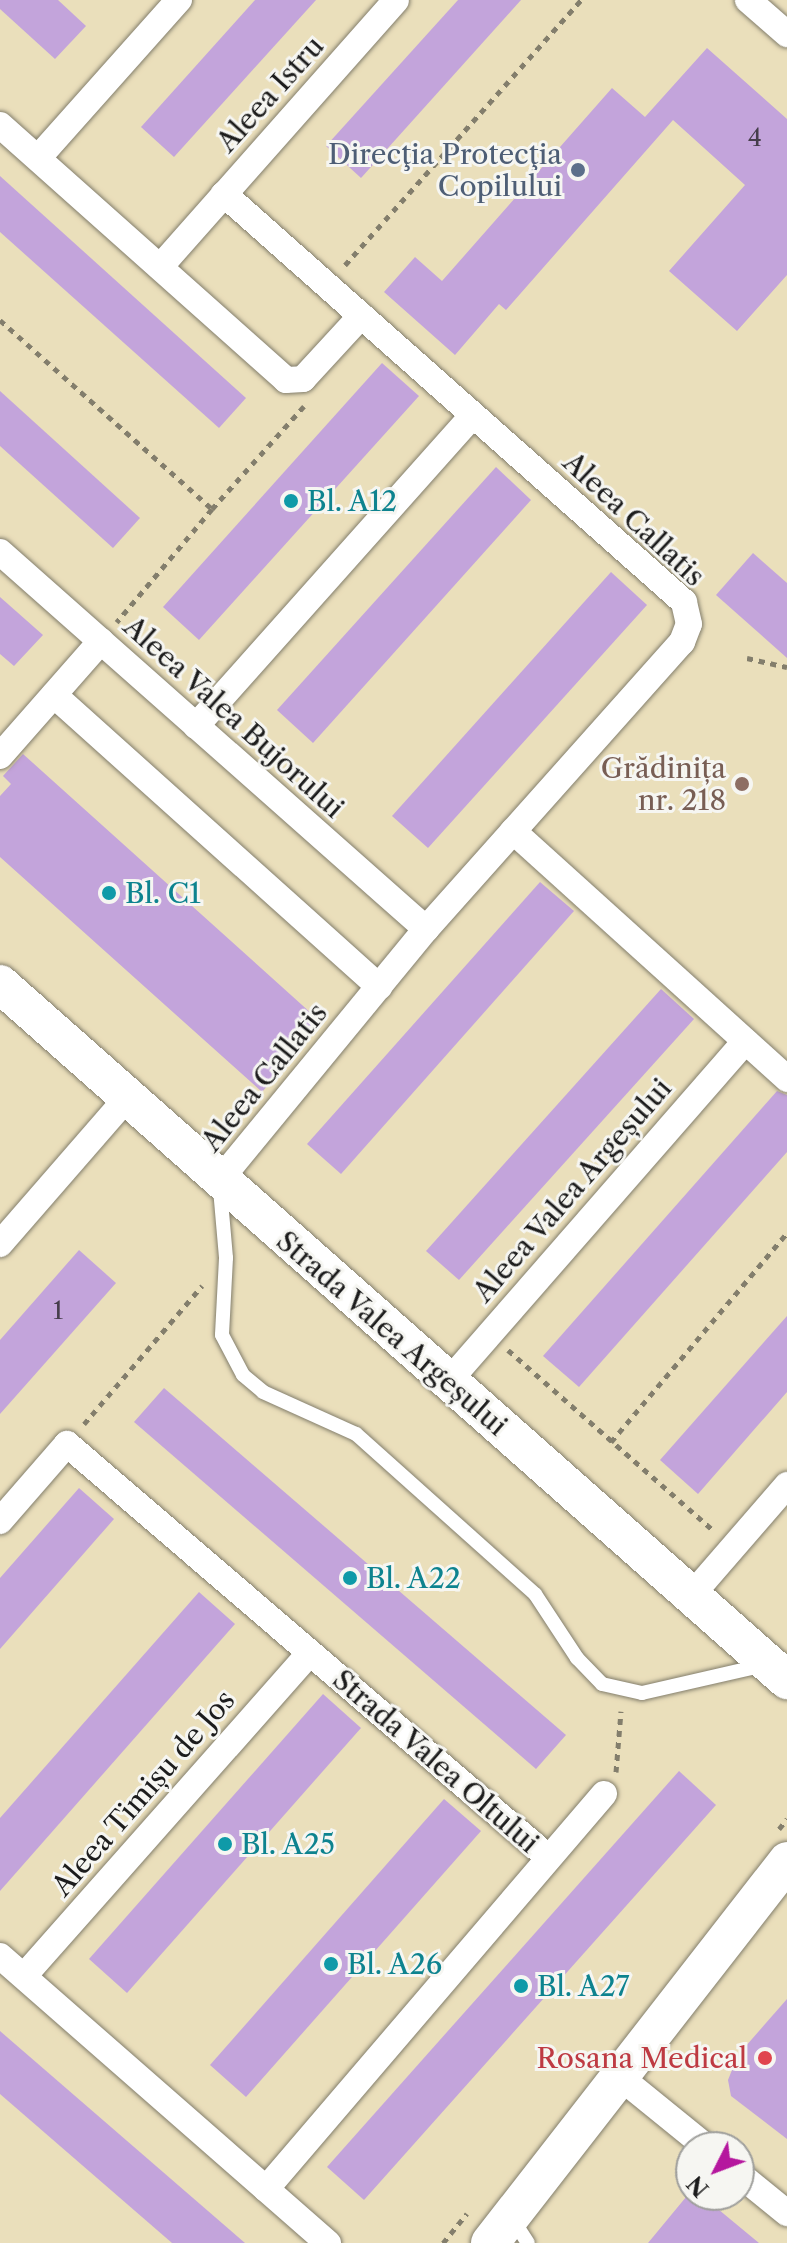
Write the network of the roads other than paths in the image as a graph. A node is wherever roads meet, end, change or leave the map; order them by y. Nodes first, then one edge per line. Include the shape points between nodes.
1 (179, 0) edge
2 (396, 0) edge
3 (748, 0) edge
4 (787, 34) edge
5 (0, 125) edge
6 (38, 158) junction
7 (224, 194) junction
8 (160, 267) junction
9 (361, 316) junction
10 (473, 415) junction
11 (0, 552) edge
12 (101, 641) junction
13 (54, 695) junction
14 (196, 726) junction
15 (1, 754) edge
16 (513, 831) junction
17 (426, 929) junction
18 (0, 984) edge
19 (379, 987) junction
20 (745, 1041) junction
21 (787, 1079) edge
22 (127, 1098) junction
23 (219, 1181) junction
24 (0, 1244) edge
25 (448, 1382) junction
26 (787, 1485) edge
27 (0, 1521) edge
28 (691, 1596) junction
29 (310, 1653) junction
30 (778, 1672) edge
31 (604, 1794) road end
32 (549, 1858) junction
33 (787, 1861) edge
34 (0, 1956) edge
35 (24, 1976) junction
36 (620, 2077) junction
37 (686, 2131) edge
38 (755, 2187) edge
39 (266, 2189) junction
40 (787, 2213) edge
41 (509, 2234) edge
42 (328, 2243) edge

1 - 6 street
2 - 7 street, Aleea Istru
3 - 4 street
5 - 6 street
6 - 8 street
7 - 8 street
7 - 9 street, Aleea Callatis
8 - 9 street via 295,382
9 - 10 street, Aleea Callatis
10 - 14 street
10 - 16 street, Aleea Callatis via 684,602 689,624 682,642
11 - 12 street, Aleea Valea Bujorului
12 - 13 street
12 - 14 street, Aleea Valea Bujorului
13 - 15 street
13 - 19 street
14 - 17 street, Aleea Valea Bujorului
16 - 17 street, Aleea Callatis
16 - 20 street
17 - 19 street, Aleea Callatis
18 - 22 main road, Strada Valea Argeșului
19 - 23 street, Aleea Callatis
20 - 21 street
20 - 25 street, Aleea Valea Argeșului
22 - 23 main road, Strada Valea Argeșului
22 - 24 street
23 - 25 main road, Strada Valea Argeșului
23 - 30 lane via 226,1258 222,1335 243,1375 263,1392 356,1434 535,1594 588,1672 620,1691 642,1693
25 - 28 main road, Strada Valea Argeșului
26 - 28 street
27 - 29 street, Strada Valea Oltului via 67,1444
28 - 30 main road, Strada Valea Argeșului
29 - 32 street, Strada Valea Oltului
29 - 35 street, Aleea Timișu de Jos
31 - 32 street
32 - 39 street, Strada Valea Oltului
33 - 36 main road
34 - 35 street
35 - 39 street
36 - 37 street
36 - 41 main road
38 - 40 street
39 - 42 street

